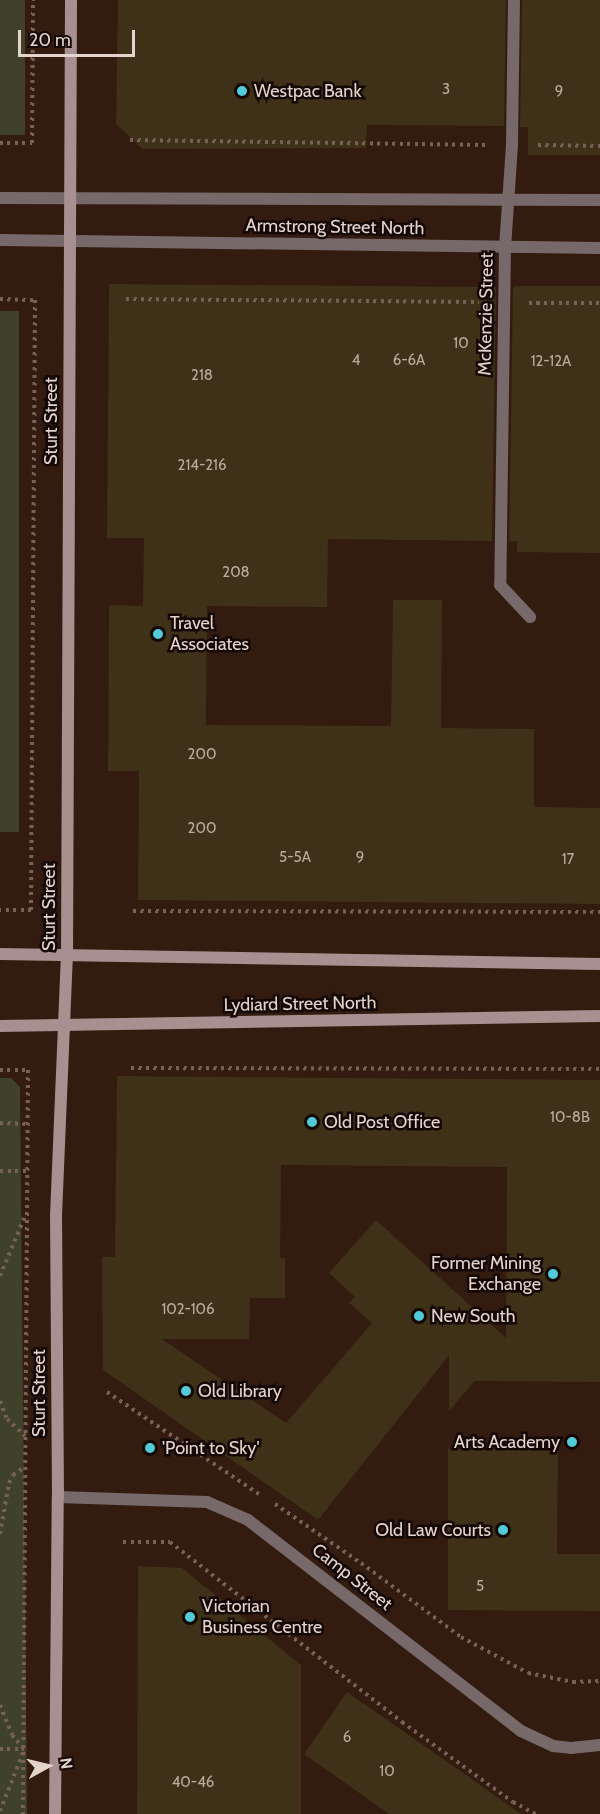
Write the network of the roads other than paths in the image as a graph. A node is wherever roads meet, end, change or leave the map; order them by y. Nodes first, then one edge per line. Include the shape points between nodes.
1 (71, 0) edge
2 (514, 0) edge
3 (0, 198) edge
4 (70, 198) junction
5 (507, 200) junction
6 (600, 200) edge
7 (0, 240) edge
8 (69, 242) junction
9 (505, 247) junction
10 (600, 248) edge
11 (530, 617) dead end
12 (0, 954) edge
13 (67, 955) junction
14 (600, 964) edge
15 (600, 1016) edge
16 (0, 1026) edge
17 (65, 1026) junction
18 (58, 1497) junction
19 (600, 1745) edge
20 (55, 1814) edge

1 - 4 street, Sturt Street
2 - 5 street, McKenzie Street via 512,145
3 - 4 street, Armstrong Street North
4 - 5 street, Armstrong Street North
4 - 8 street, Sturt Street
5 - 6 street, Armstrong Street North
5 - 9 street, McKenzie Street
7 - 8 street, Armstrong Street North
8 - 9 street, Armstrong Street North
8 - 13 street, Sturt Street
9 - 10 street, Armstrong Street North
9 - 11 street, McKenzie Street via 500,585
12 - 13 street
13 - 14 street
13 - 17 street, Sturt Street
15 - 17 street, Lydiard Street North
16 - 17 street, Lydiard Street North
17 - 18 street, Sturt Street via 56,1216
18 - 19 street, Camp Street via 207,1502 248,1520 521,1731 553,1746
18 - 20 street, Sturt Street

